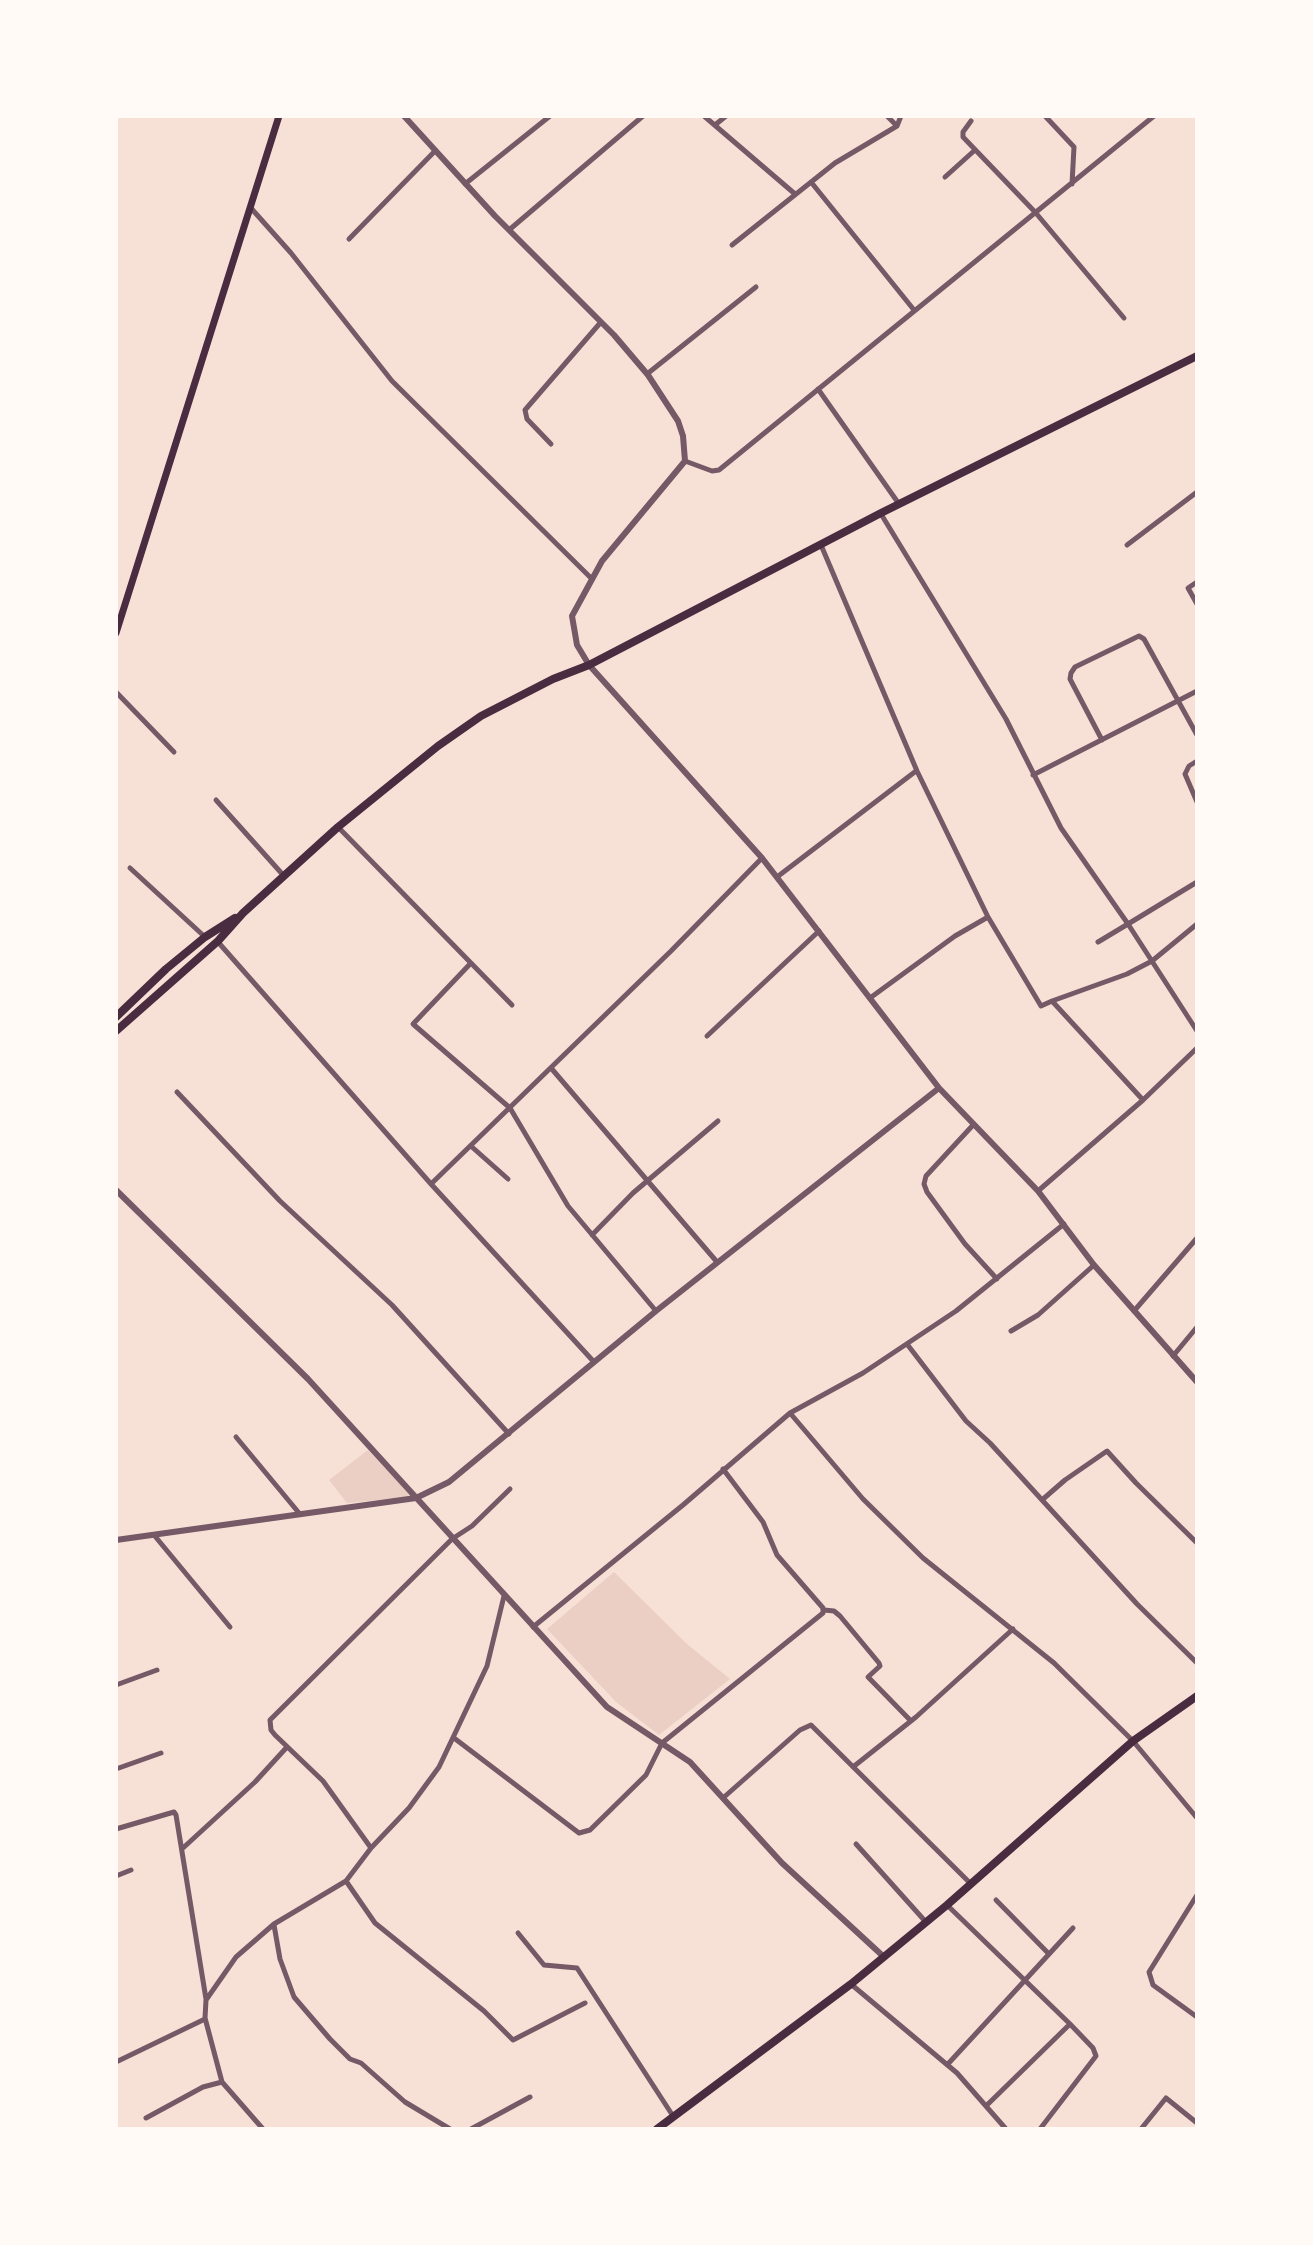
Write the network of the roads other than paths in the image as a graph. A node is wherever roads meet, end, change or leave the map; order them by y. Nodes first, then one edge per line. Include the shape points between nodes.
1 (279, 116) edge
2 (404, 116) edge
3 (550, 116) edge
4 (643, 116) edge
5 (704, 116) edge
6 (726, 116) edge
7 (887, 116) edge
8 (901, 116) edge
9 (1045, 116) edge
10 (1154, 116) edge
11 (971, 121) dead end
12 (715, 125) junction
13 (897, 126) junction
14 (975, 150) junction
15 (435, 151) junction
16 (945, 177) dead end
17 (811, 182) junction
18 (465, 184) junction
19 (1072, 184) junction
20 (795, 194) junction
21 (250, 207) junction
22 (1035, 212) junction
23 (509, 230) junction
24 (349, 239) dead end
25 (732, 245) dead end
26 (756, 287) dead end
27 (914, 310) junction
28 (1124, 318) dead end
29 (601, 322) junction
30 (1196, 359) edge
31 (647, 374) junction
32 (818, 389) junction
33 (551, 444) dead end
34 (685, 461) junction
35 (1197, 492) edge
36 (899, 504) junction
37 (881, 513) junction
38 (821, 544) junction
39 (1127, 545) dead end
40 (592, 579) junction
41 (1197, 582) edge
42 (1197, 604) edge
43 (116, 633) edge
44 (589, 665) junction
45 (1197, 691) edge
46 (116, 692) edge
47 (1177, 702) junction
48 (1197, 735) edge
49 (1102, 740) junction
50 (174, 752) dead end
51 (1197, 761) edge
52 (917, 771) junction
53 (1033, 775) junction
54 (216, 800) dead end
55 (1197, 802) edge
56 (338, 827) junction
57 (762, 858) junction
58 (130, 868) dead end
59 (285, 876) junction
60 (777, 877) junction
61 (1197, 882) edge
62 (243, 913) junction
63 (988, 917) junction
64 (1128, 924) junction
65 (1197, 924) edge
66 (819, 931) junction
67 (205, 937) junction
68 (218, 941) junction
69 (1098, 942) dead end
70 (1152, 961) junction
71 (470, 964) junction
72 (870, 998) junction
73 (1052, 1001) junction
74 (512, 1005) dead end
75 (116, 1017) edge
76 (116, 1031) edge
77 (1197, 1031) edge
78 (707, 1036) dead end
79 (1197, 1048) edge
80 (551, 1068) junction
81 (939, 1088) junction
82 (177, 1092) dead end
83 (1143, 1100) junction
84 (510, 1108) junction
85 (718, 1121) dead end
86 (975, 1123) junction
87 (472, 1147) junction
88 (508, 1179) dead end
89 (648, 1180) junction
90 (431, 1184) junction
91 (116, 1190) edge
92 (1038, 1191) junction
93 (1064, 1224) junction
94 (592, 1235) junction
95 (1197, 1238) edge
96 (717, 1262) junction
97 (1094, 1265) junction
98 (997, 1279) junction
99 (656, 1311) junction
100 (1134, 1311) junction
101 (1197, 1327) edge
102 (1011, 1331) dead end
103 (907, 1344) junction
104 (1173, 1357) junction
105 (594, 1362) junction
106 (1197, 1382) edge
107 (790, 1413) junction
108 (509, 1434) junction
109 (236, 1437) dead end
110 (723, 1469) junction
111 (510, 1489) dead end
112 (416, 1498) junction
113 (1042, 1500) junction
114 (299, 1513) junction
115 (153, 1534) junction
116 (452, 1539) junction
117 (116, 1540) edge
118 (1197, 1543) edge
119 (504, 1596) junction
120 (824, 1610) junction
121 (230, 1627) dead end
122 (533, 1627) junction
123 (1013, 1629) junction
124 (1197, 1663) edge
125 (157, 1670) dead end
126 (116, 1685) edge
127 (1197, 1696) edge
128 (911, 1721) junction
129 (454, 1738) junction
130 (1133, 1741) junction
131 (662, 1743) junction
132 (287, 1747) junction
133 (161, 1753) dead end
134 (853, 1767) junction
135 (116, 1769) edge
136 (723, 1798) junction
137 (1197, 1818) edge
138 (116, 1829) edge
139 (856, 1844) dead end
140 (371, 1848) junction
141 (182, 1849) junction
142 (131, 1870) dead end
143 (116, 1876) edge
144 (346, 1881) junction
145 (970, 1883) junction
146 (1197, 1895) edge
147 (996, 1900) dead end
148 (947, 1905) junction
149 (925, 1921) junction
150 (274, 1924) junction
151 (1073, 1928) dead end
152 (518, 1933) dead end
153 (1049, 1954) junction
154 (884, 1957) junction
155 (1025, 1981) junction
156 (851, 1984) junction
157 (206, 2000) junction
158 (585, 2003) dead end
159 (1197, 2017) edge
160 (205, 2018) junction
161 (1070, 2024) junction
162 (116, 2062) edge
163 (947, 2065) junction
164 (222, 2082) junction
165 (530, 2097) dead end
166 (986, 2106) junction
167 (673, 2117) junction
168 (146, 2118) dead end
169 (1197, 2123) edge
170 (263, 2129) edge
171 (450, 2129) edge
172 (471, 2129) edge
173 (657, 2129) edge
174 (1006, 2129) edge
175 (1040, 2129) edge
176 (1141, 2129) edge

1 - 21 main road
2 - 15 street
3 - 18 street
4 - 23 street
5 - 12 street
6 - 12 street
7 - 13 street
8 - 13 street
9 - 19 street via 1074,147
10 - 19 street
11 - 14 street via 962,135
12 - 20 street
13 - 17 street
14 - 16 street
14 - 22 street
15 - 18 street
15 - 24 street
17 - 20 street
17 - 27 street
18 - 23 street
19 - 22 street
20 - 25 street
21 - 40 street via 392,381
21 - 43 main road
22 - 27 street
22 - 28 street
23 - 29 street
26 - 31 street
27 - 32 street
29 - 31 street
29 - 33 street via 525,410
30 - 36 main road
31 - 34 street via 678,421
32 - 34 street via 719,470
32 - 36 street
34 - 40 street
35 - 39 street
36 - 37 main road
37 - 38 main road
37 - 53 street via 1006,719
38 - 44 main road
38 - 52 street
40 - 44 street via 572,616 577,645
41 - 42 street via 1188,588
44 - 56 main road via 481,716
44 - 57 street
45 - 47 street
46 - 50 street
47 - 48 street
47 - 49 street
47 - 49 street via 1139,636 1075,667 1070,679
49 - 53 street
51 - 55 street via 1185,774
52 - 60 street
52 - 63 street
53 - 64 street via 1061,828
54 - 59 street
56 - 59 main road
56 - 71 street
57 - 60 street
57 - 80 street
58 - 67 street
59 - 62 main road
60 - 66 street
61 - 64 street
62 - 67 main road
62 - 68 main road
63 - 72 street
63 - 73 street via 1041,1006
64 - 69 street
64 - 70 street
65 - 70 street
66 - 72 street
66 - 78 street
67 - 75 main road
68 - 76 main road
68 - 90 street
70 - 73 street
70 - 77 street
71 - 74 street
71 - 84 street via 413,1024
72 - 81 street
73 - 83 street
79 - 83 street
80 - 84 street
80 - 89 street
81 - 86 street
81 - 96 street
82 - 108 street via 280,1201 392,1305
83 - 92 street
84 - 87 street
84 - 94 street via 568,1206
85 - 89 street
86 - 92 street
86 - 98 street via 924,1184 965,1244
87 - 88 street
87 - 90 street
89 - 94 street
89 - 96 street
90 - 105 street
91 - 112 street via 308,1379
92 - 93 street
93 - 97 street
93 - 98 street
94 - 99 street
95 - 100 street
96 - 99 street
97 - 100 street
97 - 102 street via 1038,1315
98 - 103 street
99 - 105 street
100 - 104 street
101 - 104 street
103 - 107 street
103 - 113 street via 966,1421
104 - 106 street
105 - 108 street
107 - 110 street
107 - 123 street via 863,1499 923,1558
108 - 112 street via 449,1482
109 - 114 street
110 - 120 street via 763,1522 777,1555
110 - 122 street
111 - 116 street
112 - 114 street
112 - 116 street
113 - 118 street via 1107,1451
113 - 124 street
114 - 115 street
115 - 117 street
115 - 121 street
116 - 119 street
116 - 132 street via 272,1715 271,1730
119 - 122 street
119 - 129 street via 487,1666
120 - 128 street via 840,1616 879,1663 868,1677
120 - 131 street
122 - 131 street via 607,1707
123 - 128 street
123 - 130 street
125 - 126 street
127 - 130 main road
128 - 134 street
129 - 131 street via 579,1833 590,1830 646,1775
129 - 140 street via 409,1808
130 - 137 street
130 - 145 main road
131 - 136 street via 690,1762
132 - 140 street via 323,1781
132 - 141 street
133 - 135 street
134 - 136 street via 808,1726
134 - 145 street
136 - 154 street via 782,1863
138 - 141 street via 174,1812
139 - 149 street
140 - 144 street
141 - 157 street
142 - 143 street
144 - 150 street
144 - 158 street via 375,1923 513,2040
145 - 148 main road
146 - 159 street via 1149,1972 1153,1985
147 - 153 street
148 - 149 main road
148 - 155 street
149 - 154 main road
150 - 157 street via 236,1957
150 - 171 street via 294,1997 321,2029 405,2102
151 - 153 street
152 - 167 street via 544,1965 577,1968
153 - 155 street
154 - 156 main road
155 - 161 street
155 - 163 street
156 - 163 street
156 - 167 main road
157 - 160 street
160 - 162 street
160 - 164 street
161 - 166 street
161 - 175 street via 1095,2050 1095,2058
163 - 166 street
164 - 168 street
164 - 170 street
165 - 172 street
166 - 174 street
167 - 173 main road
169 - 176 street via 1166,2098

